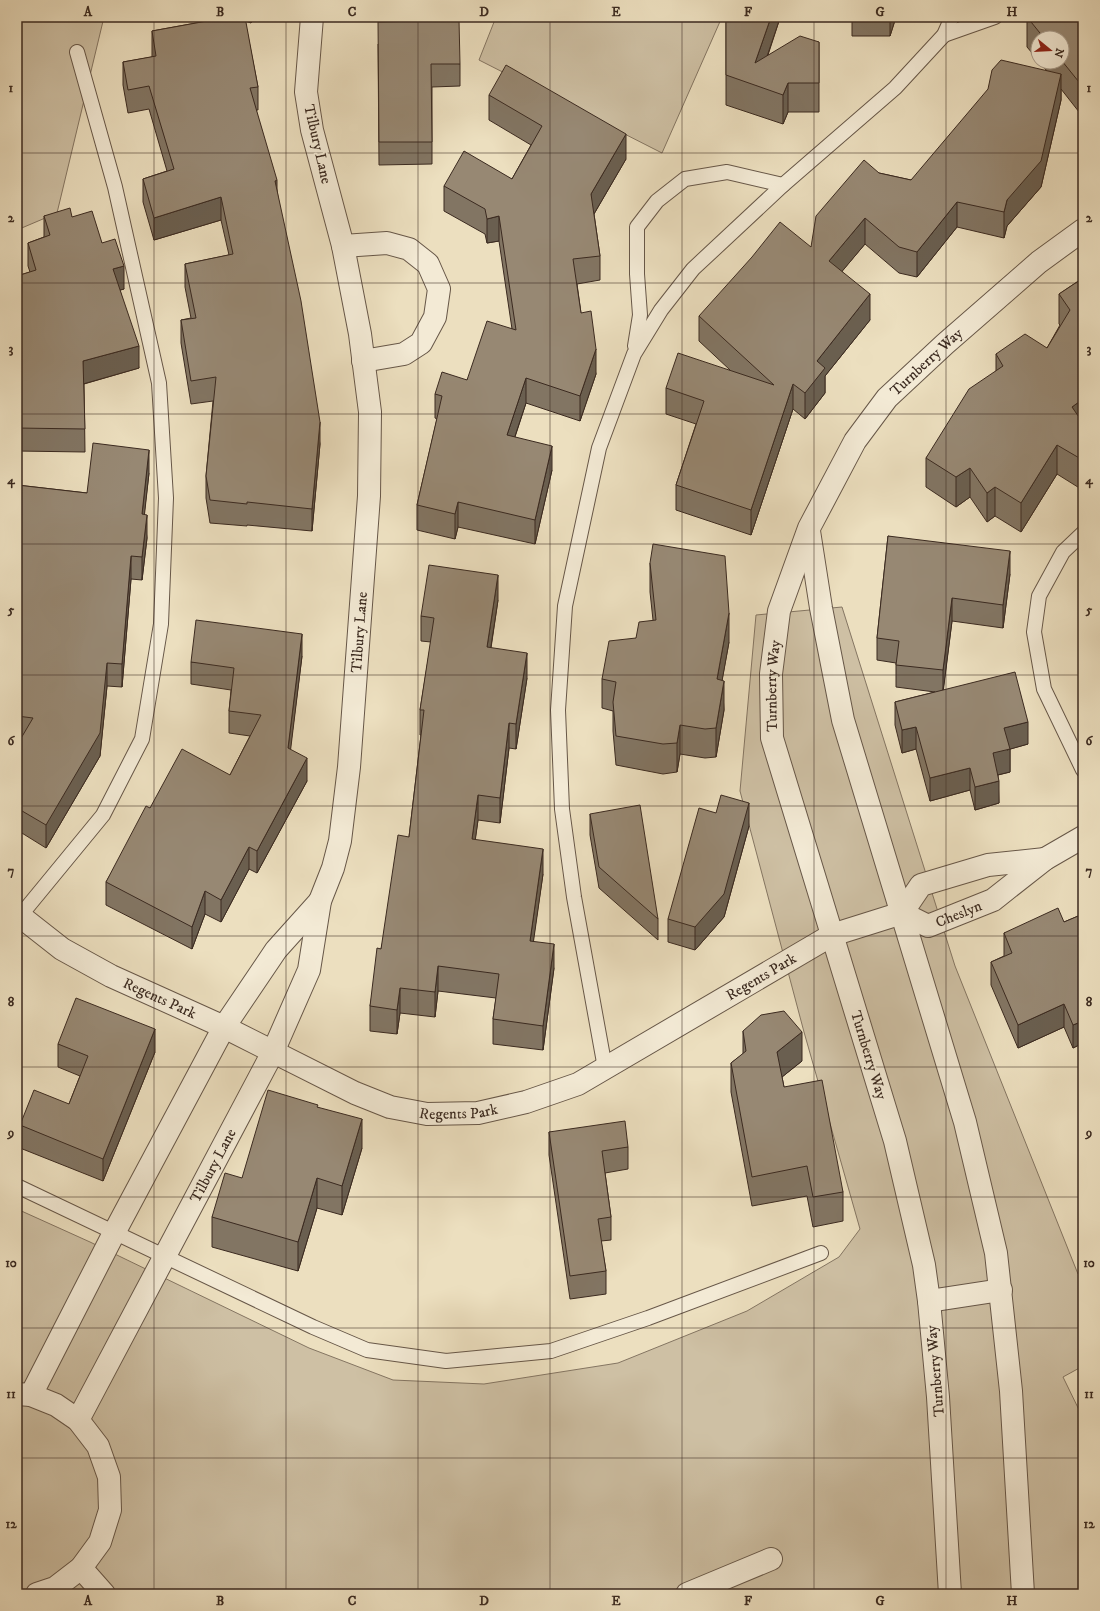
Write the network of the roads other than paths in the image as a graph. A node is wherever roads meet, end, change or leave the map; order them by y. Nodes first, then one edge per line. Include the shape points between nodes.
1 (312, 17) edge
2 (952, 17) edge
3 (995, 17) edge
4 (944, 35) junction
5 (77, 52) dead end
6 (782, 185) junction
7 (1083, 230) edge
8 (343, 246) junction
9 (634, 354) junction
10 (363, 360) junction
11 (809, 528) junction
12 (1083, 533) edge
13 (1083, 770) edge
14 (1083, 837) edge
15 (1045, 859) junction
16 (320, 901) junction
17 (18, 914) edge
18 (902, 914) junction
19 (832, 935) junction
20 (224, 1027) junction
21 (273, 1052) junction
22 (605, 1068) junction
23 (17, 1186) edge
24 (114, 1233) junction
25 (821, 1253) dead end
26 (165, 1257) junction
27 (1001, 1290) junction
28 (930, 1301) junction
29 (24, 1395) edge
30 (78, 1420) junction
31 (771, 1560) dead end
32 (81, 1568) junction
33 (37, 1594) edge
34 (104, 1594) edge
35 (687, 1594) edge
36 (950, 1594) edge
37 (1023, 1594) edge

1 - 8 street, Tilbury Lane via 306,92 312,130
2 - 4 lane
3 - 4 lane
4 - 6 lane via 895,88
5 - 17 lane via 115,187 160,382 166,498 161,624 142,739 103,815
6 - 9 lane via 694,269 661,310
6 - 9 lane via 727,172 685,179 657,201 637,227 640,315
7 - 11 street, Turnberry Way via 1039,262 887,398 855,441
8 - 10 street, Tilbury Lane
8 - 10 street via 387,242 409,249 428,264 439,289 435,317 421,343 404,354
9 - 22 lane via 599,448 571,576 565,606 558,710 562,809 574,897
10 - 16 street, Tilbury Lane via 370,412 369,496 349,767 340,841
11 - 18 street via 821,608 843,720
11 - 19 street, Turnberry Way via 779,611 771,674 772,738
12 - 13 lane via 1063,552 1039,596 1034,632 1044,689
14 - 15 street, Cheslyn
15 - 18 street, Cheslyn via 988,865 921,886
15 - 18 street, Cheslyn via 993,900 928,926
16 - 20 street, Tilbury Lane via 276,950
16 - 21 street, Tilbury Lane via 309,970
17 - 20 street, Regents Park via 62,949
18 - 19 street, Regents Park
18 - 27 street via 965,1122 996,1253
19 - 22 street, Regents Park
19 - 28 street, Turnberry Way via 895,1141
20 - 21 street, Regents Park
20 - 24 street, Tilbury Lane
21 - 22 street, Regents Park via 355,1093 390,1107 427,1114 478,1113 526,1102 578,1084
21 - 26 street, Tilbury Lane
23 - 24 lane
24 - 26 lane
24 - 29 street, Tilbury Lane
25 - 26 lane via 648,1318 551,1351 446,1361 367,1350
26 - 30 street, Tilbury Lane
27 - 28 street
27 - 37 street via 1011,1391
28 - 36 street, Turnberry Way
29 - 30 street via 56,1405
30 - 32 street via 98,1446 109,1477 110,1510 100,1542
31 - 35 street
32 - 33 street via 55,1588
32 - 34 street

